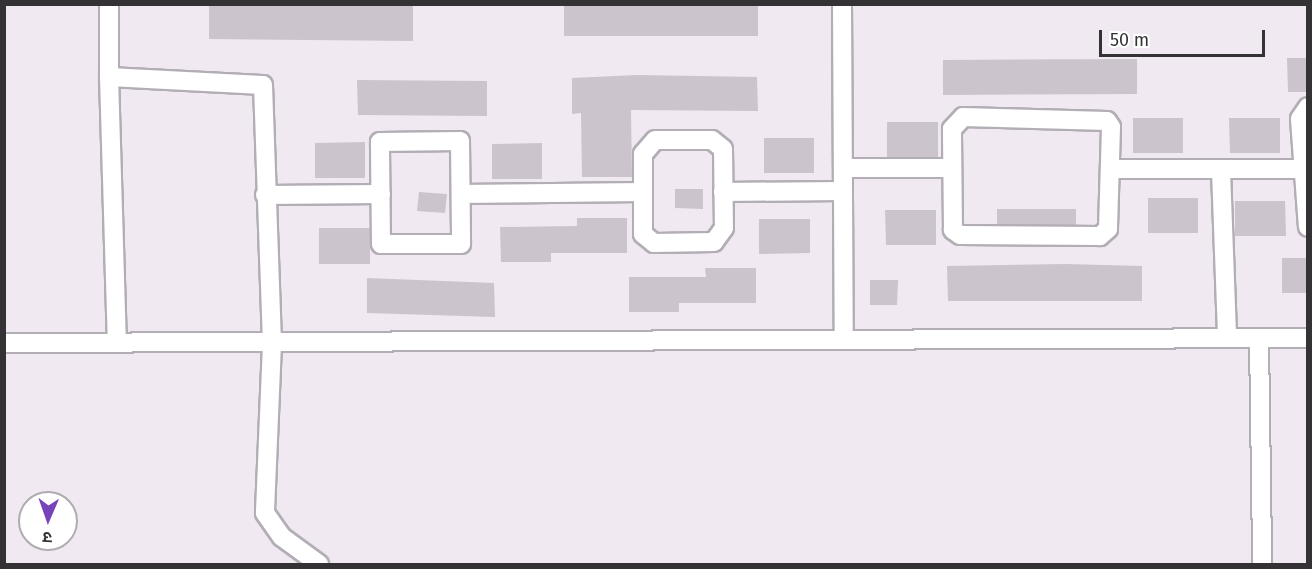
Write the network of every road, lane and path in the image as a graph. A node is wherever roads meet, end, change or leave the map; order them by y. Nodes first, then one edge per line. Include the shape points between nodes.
1 (109, 4) edge
2 (842, 4) edge
3 (109, 77) junction
4 (1308, 107) edge
5 (843, 168) junction
6 (952, 168) junction
7 (1111, 169) junction
8 (1302, 169) junction
9 (1221, 171) junction
10 (843, 191) junction
11 (643, 192) junction
12 (723, 192) junction
13 (381, 194) junction
14 (461, 194) junction
15 (266, 195) junction
16 (1308, 227) edge
17 (1227, 336) junction
18 (1259, 338) junction
19 (1308, 338) edge
20 (844, 340) junction
21 (4, 343) edge
22 (117, 343) junction
23 (272, 344) junction
24 (319, 564) edge
25 (1263, 564) edge

1 - 3 street
2 - 5 street
3 - 15 street via 263,85
3 - 22 street
4 - 8 street via 1300,119
5 - 6 street
5 - 10 street
6 - 7 street via 952,129 963,117 1098,117 1111,127
6 - 7 street via 950,222 960,235 1076,236 1100,236 1108,229
7 - 9 street
8 - 9 street
8 - 16 street
9 - 17 street
10 - 12 street
10 - 20 street
11 - 12 street via 647,144 666,140 718,143
11 - 12 street via 643,234 654,243 714,242 724,228
11 - 14 street
13 - 14 street via 381,244 461,244
13 - 14 street via 380,142 460,141
13 - 15 street
15 - 23 street
17 - 18 street
17 - 20 street
18 - 19 street
18 - 25 street
20 - 23 street
21 - 22 street
22 - 23 street
23 - 24 street via 265,513 282,537

